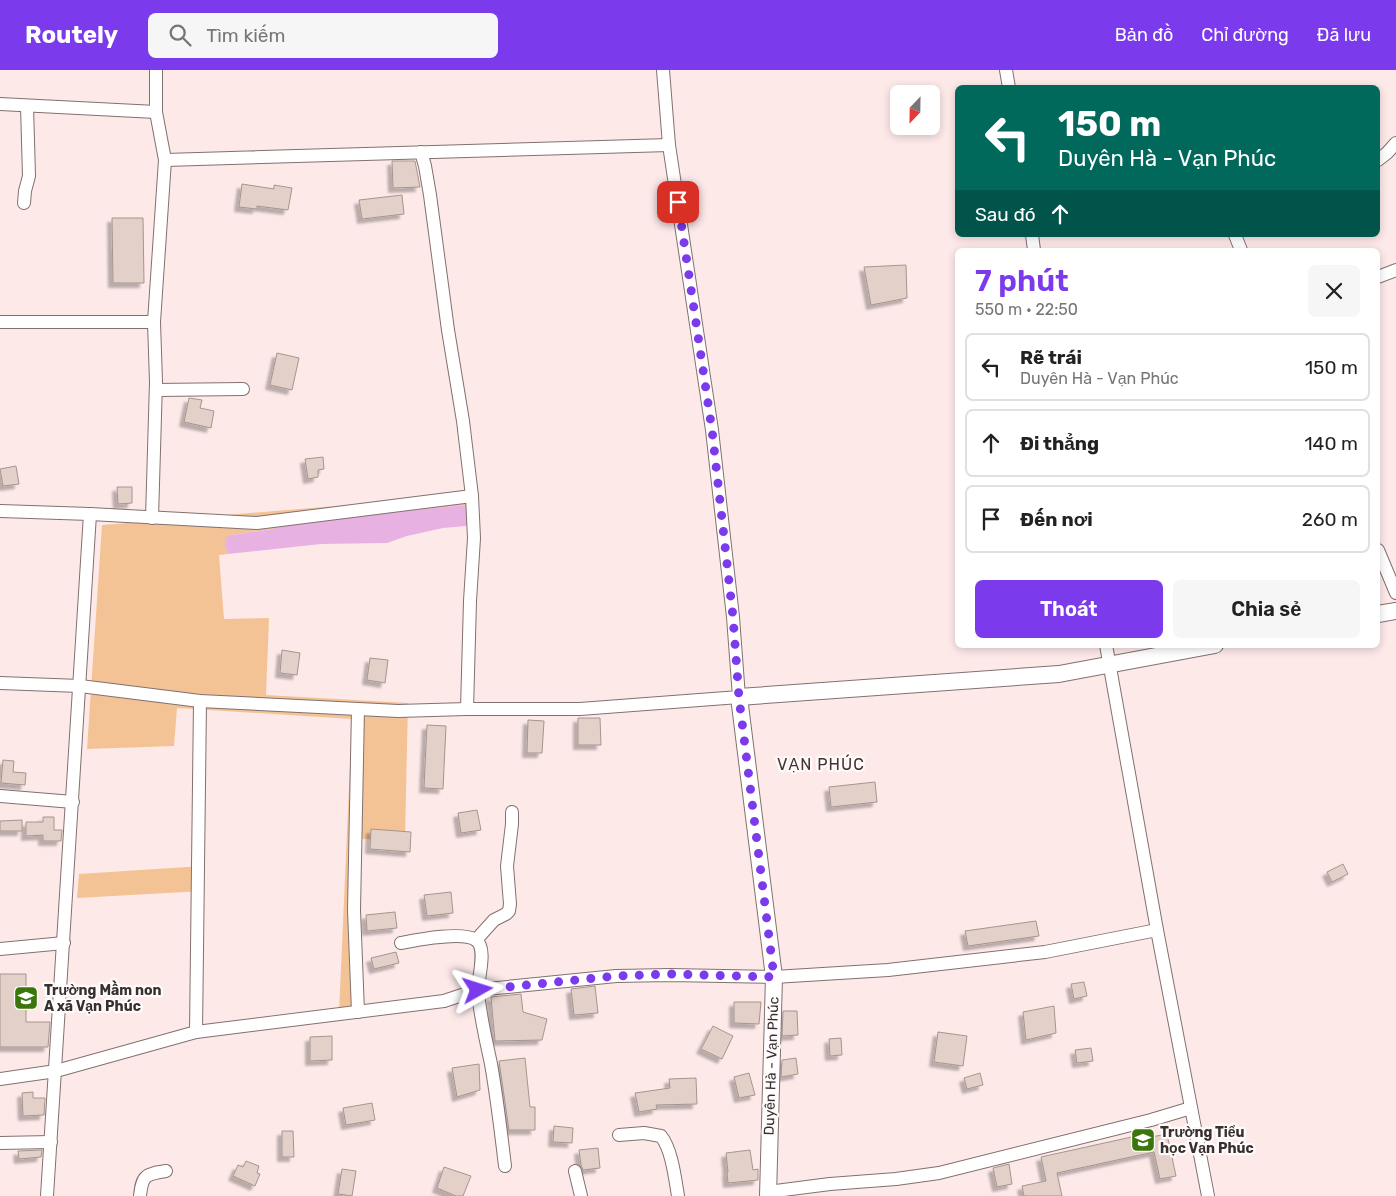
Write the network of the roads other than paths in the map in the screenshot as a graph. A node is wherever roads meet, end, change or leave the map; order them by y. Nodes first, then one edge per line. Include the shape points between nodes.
1 (156, 70) edge
2 (663, 70) edge
3 (1006, 70) edge
4 (1009, 85) edge
5 (0, 104) edge
6 (27, 106) junction
7 (156, 112) junction
8 (1396, 143) edge
9 (669, 145) junction
10 (421, 152) junction
11 (1380, 158) edge
12 (165, 160) junction
13 (24, 203) dead end
14 (1396, 270) edge
15 (1380, 276) edge
16 (0, 322) edge
17 (154, 322) junction
18 (243, 389) dead end
19 (156, 390) junction
20 (472, 496) junction
21 (0, 511) edge
22 (90, 514) junction
23 (152, 518) junction
24 (1380, 555) edge
25 (1396, 593) edge
26 (1396, 611) edge
27 (1380, 614) edge
28 (1107, 648) edge
29 (1199, 648) edge
30 (1110, 665) junction
31 (0, 683) edge
32 (80, 686) junction
33 (739, 698) junction
34 (200, 701) junction
35 (466, 708) junction
36 (358, 709) junction
37 (0, 796) edge
38 (73, 802) junction
39 (512, 812) dead end
40 (1157, 930) junction
41 (476, 940) junction
42 (64, 943) junction
43 (401, 943) dead end
44 (0, 949) edge
45 (774, 977) junction
46 (478, 990) junction
47 (358, 1012) junction
48 (196, 1032) junction
49 (56, 1071) junction
50 (0, 1079) edge
51 (1191, 1108) junction
52 (619, 1135) dead end
53 (51, 1142) junction
54 (0, 1143) edge
55 (505, 1166) dead end
56 (166, 1170) dead end
57 (576, 1171) dead end
58 (839, 1190) edge
59 (768, 1194) edge
60 (47, 1196) edge
61 (140, 1196) edge
62 (581, 1196) edge
63 (678, 1196) edge
64 (1208, 1196) edge

1 - 7 street
2 - 9 street
3 - 4 street
5 - 6 street
6 - 7 street
6 - 13 street via 29,176
7 - 12 street
8 - 11 street
9 - 10 street
9 - 33 street via 712,430
10 - 12 street
10 - 20 street via 430,195
12 - 17 street
14 - 15 street
16 - 17 street
17 - 19 street
18 - 19 street
19 - 23 street
20 - 23 street via 257,523
20 - 35 street via 474,538
21 - 22 street
22 - 23 street
22 - 32 street
24 - 25 street
26 - 27 street
28 - 30 street
29 - 30 street
30 - 33 street via 1059,674
30 - 40 street
31 - 32 street
32 - 34 street
32 - 38 street
33 - 35 street via 580,709
33 - 45 street, Duyên Hà - Vạn Phúc
34 - 36 street
34 - 48 street
35 - 36 street
36 - 47 street via 354,910
37 - 38 street
38 - 42 street
39 - 41 street via 507,866 509,911 494,920
40 - 45 street via 1035,953 888,970
40 - 51 street
41 - 43 street via 443,936
41 - 46 street via 482,960
42 - 44 street
42 - 49 street
45 - 46 street via 616,976
45 - 59 street, Duyên Hà - Vạn Phúc
46 - 47 street via 444,1001
46 - 55 street via 499,1109
47 - 48 street
48 - 49 street
49 - 50 street
49 - 53 street
51 - 58 street via 939,1173
51 - 64 street
52 - 63 street via 644,1133 661,1136 670,1156
53 - 54 street
53 - 60 street
56 - 61 street via 145,1177
57 - 62 street
58 - 59 street

